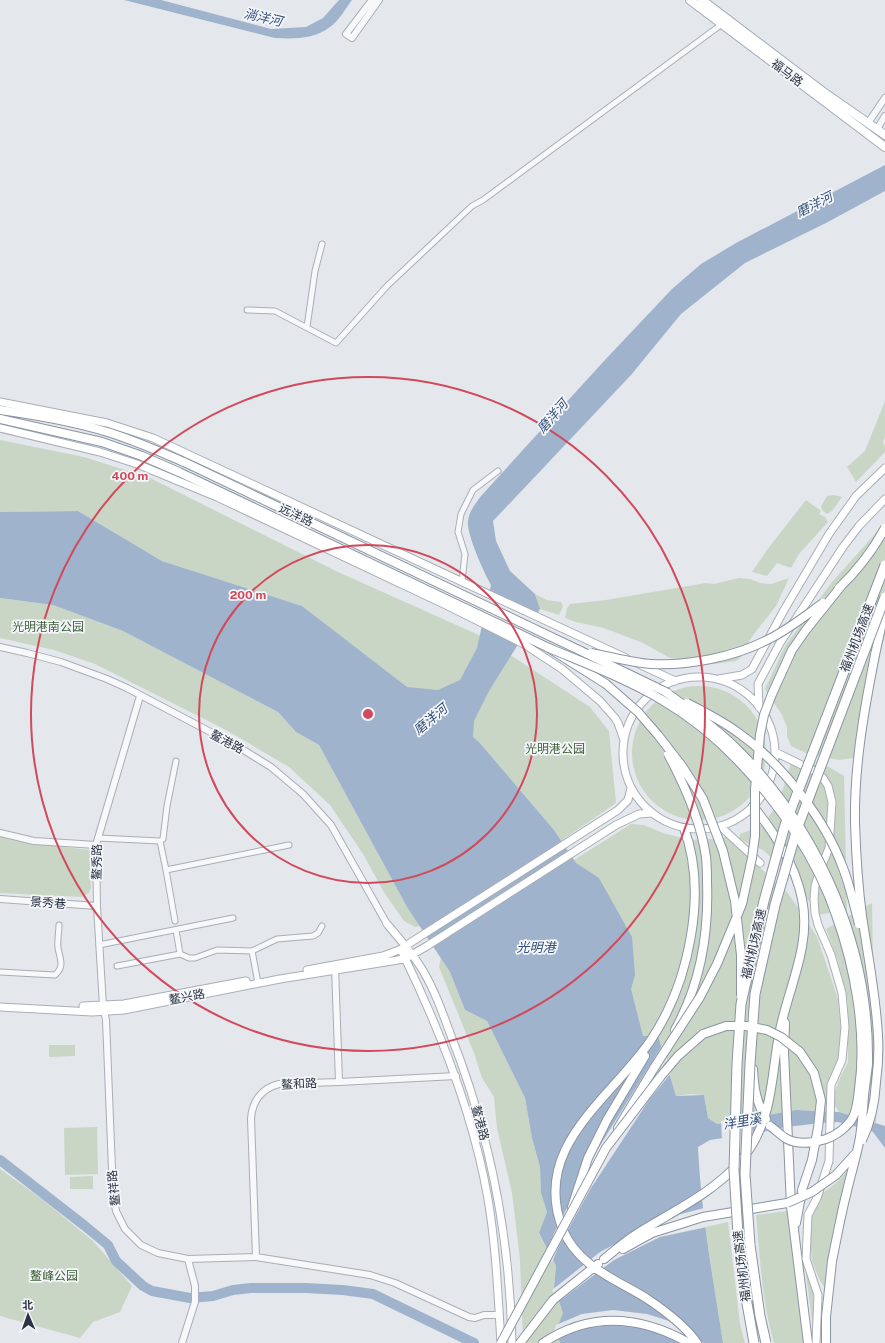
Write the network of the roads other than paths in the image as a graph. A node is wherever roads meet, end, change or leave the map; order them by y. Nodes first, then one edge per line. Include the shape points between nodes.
1 (372, 0) edge
2 (379, 0) edge
3 (690, 0) edge
4 (702, 0) edge
5 (722, 24) junction
6 (885, 98) edge
7 (885, 116) edge
8 (868, 123) junction
9 (876, 129) junction
10 (885, 135) edge
11 (885, 147) edge
12 (322, 244) dead end
13 (247, 310) dead end
14 (307, 327) junction
15 (0, 403) edge
16 (0, 410) edge
17 (30, 414) junction
18 (0, 419) edge
19 (0, 424) edge
20 (28, 426) junction
21 (0, 428) edge
22 (885, 468) edge
23 (498, 471) dead end
24 (885, 499) edge
25 (885, 528) edge
26 (885, 565) edge
27 (462, 581) junction
28 (842, 585) junction
29 (885, 597) edge
30 (885, 609) edge
31 (0, 647) edge
32 (549, 648) junction
33 (580, 651) junction
34 (716, 679) junction
35 (675, 681) junction
36 (664, 691) junction
37 (140, 696) junction
38 (759, 707) junction
39 (658, 735) junction
40 (624, 740) junction
41 (775, 752) junction
42 (176, 761) dead end
43 (631, 788) junction
44 (753, 806) junction
45 (651, 813) junction
46 (720, 826) junction
47 (684, 828) junction
48 (0, 833) edge
49 (98, 838) junction
50 (160, 841) junction
51 (96, 845) junction
52 (289, 845) dead end
53 (760, 862) dead end
54 (166, 870) junction
55 (0, 900) edge
56 (97, 906) junction
57 (233, 918) dead end
58 (175, 921) dead end
59 (387, 924) joint
60 (60, 925) dead end
61 (322, 926) dead end
62 (176, 930) junction
63 (99, 945) junction
64 (403, 947) junction
65 (252, 951) junction
66 (180, 954) junction
67 (409, 956) junction
68 (371, 961) junction
69 (870, 965) junction
70 (117, 966) dead end
71 (335, 967) junction
72 (0, 972) edge
73 (258, 981) junction
74 (788, 996) junction
75 (0, 1002) edge
76 (741, 1004) junction
77 (0, 1007) edge
78 (104, 1008) junction
79 (664, 1018) junction
80 (752, 1044) junction
81 (654, 1068) junction
82 (456, 1076) junction
83 (339, 1082) junction
84 (606, 1148) junction
85 (568, 1217) junction
86 (796, 1250) junction
87 (256, 1257) junction
88 (188, 1259) junction
89 (604, 1259) junction
90 (499, 1314) junction
91 (182, 1343) edge
92 (501, 1343) edge
93 (512, 1343) edge
94 (520, 1343) edge
95 (544, 1343) edge
96 (689, 1343) edge
97 (697, 1343) edge
98 (754, 1343) edge
99 (766, 1343) edge
100 (808, 1343) edge
101 (816, 1343) edge
102 (826, 1343) edge

1 - 2 street via 349,36
3 - 5 main road, 福马路
4 - 8 main road, 福马路 via 822,92
5 - 11 main road, 福马路
5 - 14 street via 472,206 387,286 336,342
6 - 8 street
7 - 9 street
8 - 9 main road, 福马路
9 - 10 main road, 福马路
12 - 14 street via 314,271
13 - 14 street via 275,311
15 - 17 main road
15 - 27 main road via 107,422 153,438
16 - 17 main road, 远洋路
17 - 33 main road, 远洋路 via 104,431 165,454
18 - 20 main road, 远洋路
19 - 20 main road
20 - 32 main road, 远洋路 via 102,442 142,456
21 - 40 main road via 100,452 137,464 216,497 448,606 524,644 562,669 600,701 615,718
22 - 34 main road via 856,496 829,534 752,669 742,675
23 - 27 street via 473,490 461,514 458,532 465,554
24 - 38 main road via 843,547 780,644 758,684
25 - 28 main road, bridge via 873,550
26 - 76 highway, 福州机场高速, bridge via 785,824
27 - 35 main road
28 - 33 main road, bridge via 798,622 766,640 728,655 690,662 651,664
28 - 81 main road, bridge via 792,650 772,694 760,734 755,836 742,904 700,997
29 - 80 highway, 福州机场高速, bridge via 797,829 775,905 755,994
30 - 69 main road, bridge via 864,711 856,777 858,876
31 - 37 street, 鳌港路 via 75,667
32 - 39 main road, bridge via 606,684 638,712
32 - 80 main road, bridge via 663,700 720,743 744,766 771,799 804,845 821,878 850,956 861,1031 862,1069 853,1117 842,1130 828,1139 804,1143 788,1140 770,1126 758,1105 754,1085
33 - 36 main road, bridge
34 - 35 main road via 702,677
34 - 38 main road via 742,691
35 - 40 main road via 657,690 641,703 630,720
36 - 69 main road, bridge via 740,734 786,777 813,811 843,868
36 - 102 main road, bridge via 740,751 780,797 820,861 836,897 858,966 867,1032 868,1065 860,1138 832,1261
37 - 49 street, 鳌秀路
37 - 59 street, 鳌港路 via 256,757 297,788 336,832
38 - 41 main road via 768,721
39 - 76 main road, bridge via 703,799 723,852 735,902 741,955
39 - 81 main road, bridge via 685,789 699,828 706,857 708,903 704,946 691,997
40 - 43 main road via 623,765
41 - 44 main road via 770,781
41 - 101 main road via 823,778 832,802 829,848 819,872 814,899 818,925 831,955 842,993 845,1027 842,1060 831,1085 829,1161 817,1198 808,1215 806,1259 818,1295
42 - 50 street via 163,839
43 - 45 main road
43 - 64 main road via 628,800 618,810
44 - 46 main road via 738,818
44 - 74 main road via 786,853 803,900 804,928 801,952
45 - 47 main road
45 - 67 main road via 639,814 616,825
46 - 47 main road
46 - 53 main road
47 - 79 main road via 693,870 694,894 690,941 684,968
48 - 51 street via 34,841
49 - 50 street
49 - 51 street, 鳌秀路
50 - 54 street
51 - 56 street, 鳌秀路
52 - 54 street
54 - 58 street
55 - 56 street, 景秀巷
56 - 63 street, 鳌秀路
57 - 62 street
59 - 64 main road, 鳌港路
60 - 72 street via 58,947 61,964 57,974
61 - 65 street via 313,936 283,938
62 - 63 street
62 - 66 street
63 - 78 street, 鳌秀路
64 - 67 main road, 鳌港路
64 - 68 main road
65 - 66 street via 217,950 195,958
65 - 73 street
66 - 70 street
67 - 68 main road
67 - 82 main road, 鳌港路
67 - 93 main road, 鳌港路 via 428,980 465,1071 484,1134 505,1248
68 - 71 main road, 鳌兴路
69 - 89 main road, bridge via 878,1038 875,1101 865,1133 845,1166 812,1192 787,1203 703,1217 652,1233
71 - 73 main road, 鳌兴路
71 - 83 street
73 - 78 main road, 鳌兴路 via 124,1010
74 - 86 main road via 784,1052 791,1206
74 - 89 main road, bridge via 765,1113 755,1139 740,1162 720,1182 698,1198 634,1236
75 - 78 main road, 鳌兴路
76 - 98 highway, 福州机场高速, bridge via 736,1064 734,1170 744,1292
77 - 78 main road, 鳌兴路 via 92,1012
78 - 88 street, 鳌祥路 via 116,1211 125,1230 141,1245 158,1253
79 - 85 main road, bridge via 649,1050 607,1120 588,1158
79 - 97 main road via 635,1062 593,1107 567,1144 559,1166 557,1210 571,1243 590,1265 674,1318
80 - 99 highway, 福州机场高速, bridge via 745,1174 750,1245
81 - 84 main road, bridge
82 - 83 street, 鳌和路
82 - 90 main road, 鳌港路 via 476,1145 492,1224
83 - 87 street, 鳌和路 via 273,1086 264,1091 254,1104 251,1119
84 - 85 main road, bridge
84 - 86 main road, bridge via 678,1056 703,1034 726,1026 746,1026 767,1030 781,1037 800,1052 814,1073 821,1100 812,1160 797,1215
85 - 92 main road, bridge
86 - 100 main road
87 - 88 street, 鳌祥路
87 - 90 street, 鳌祥路 via 378,1277 469,1317
88 - 91 street via 195,1302
89 - 94 main road via 553,1300
90 - 92 main road, 鳌港路
95 - 96 main road via 573,1328 598,1322 622,1321 647,1325 671,1333

